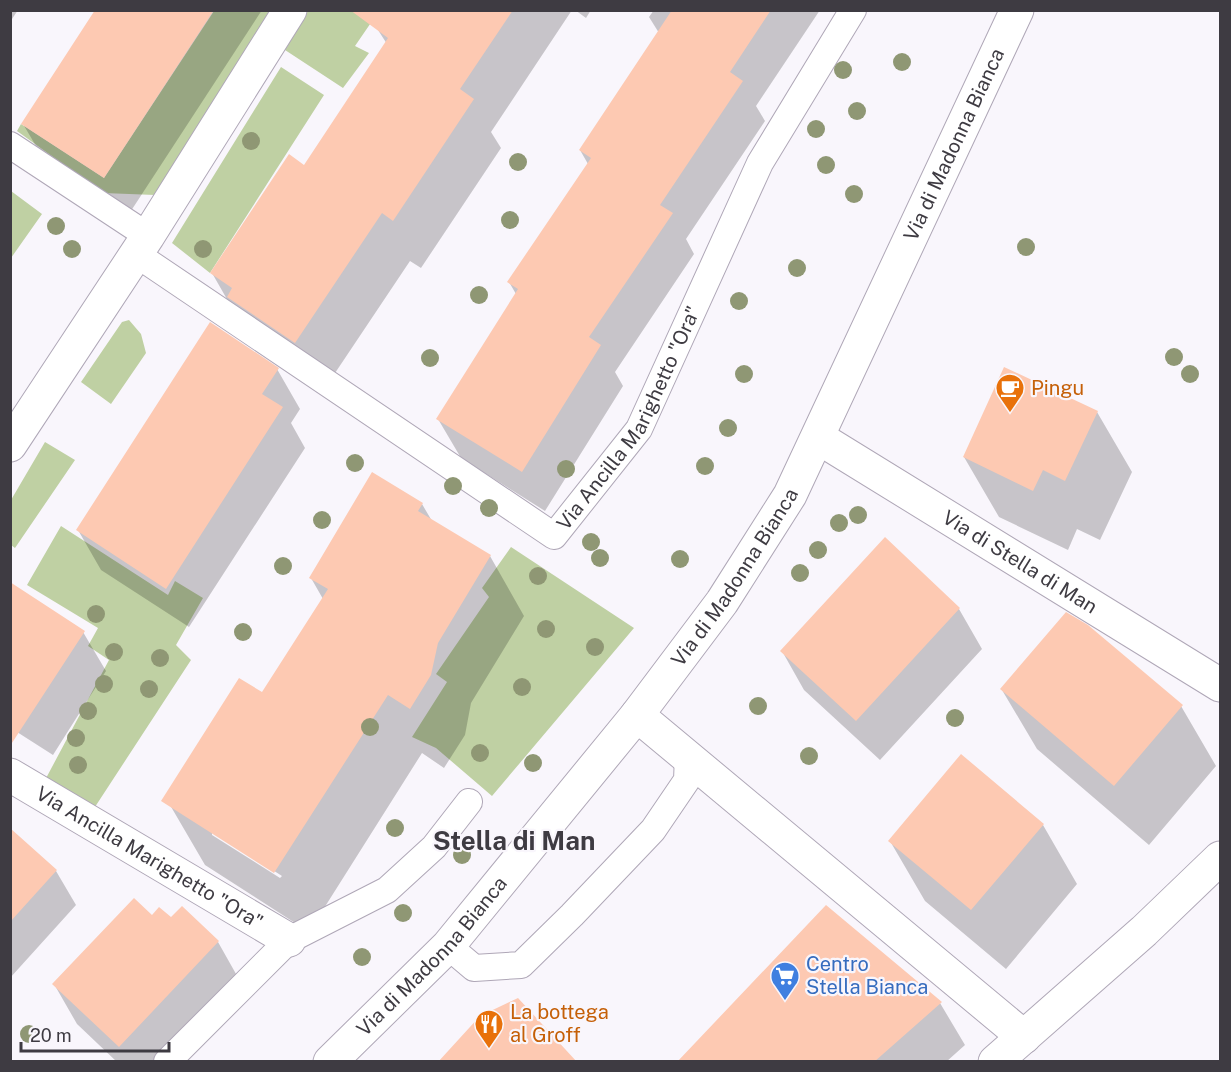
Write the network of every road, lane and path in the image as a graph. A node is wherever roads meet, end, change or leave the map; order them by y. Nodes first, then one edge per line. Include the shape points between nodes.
1 (290, 10) edge
2 (853, 10) edge
3 (1017, 10) edge
4 (10, 145) edge
5 (142, 245) junction
6 (819, 438) junction
7 (10, 445) edge
8 (1221, 685) edge
9 (637, 715) junction
10 (688, 756) junction
11 (10, 775) edge
12 (469, 802) dead end
13 (1221, 858) edge
14 (289, 940) junction
15 (447, 946) junction
16 (1024, 1037) junction
17 (167, 1062) edge
18 (330, 1062) edge
19 (995, 1062) edge

1 - 5 street
2 - 5 lane, Via Ancilla Marighetto "Ora" via 760,163 639,429 554,536
3 - 6 street, Via di Madonna Bianca
4 - 5 lane, Via Ancilla Marighetto "Ora"
5 - 7 street
6 - 8 street, Via di Stella di Man
6 - 9 street, Via di Madonna Bianca via 790,495 722,602
9 - 10 street
9 - 15 street, Via di Madonna Bianca
10 - 15 lane via 687,780 653,830 521,965 474,968
10 - 16 street
11 - 14 street, Via Ancilla Marighetto "Ora"
12 - 14 lane, Via Ancilla Marighetto "Ora" via 434,847 387,890
13 - 16 street
14 - 17 lane, Via Ancilla Marighetto "Ora"
15 - 18 street, Via di Madonna Bianca
16 - 19 street

